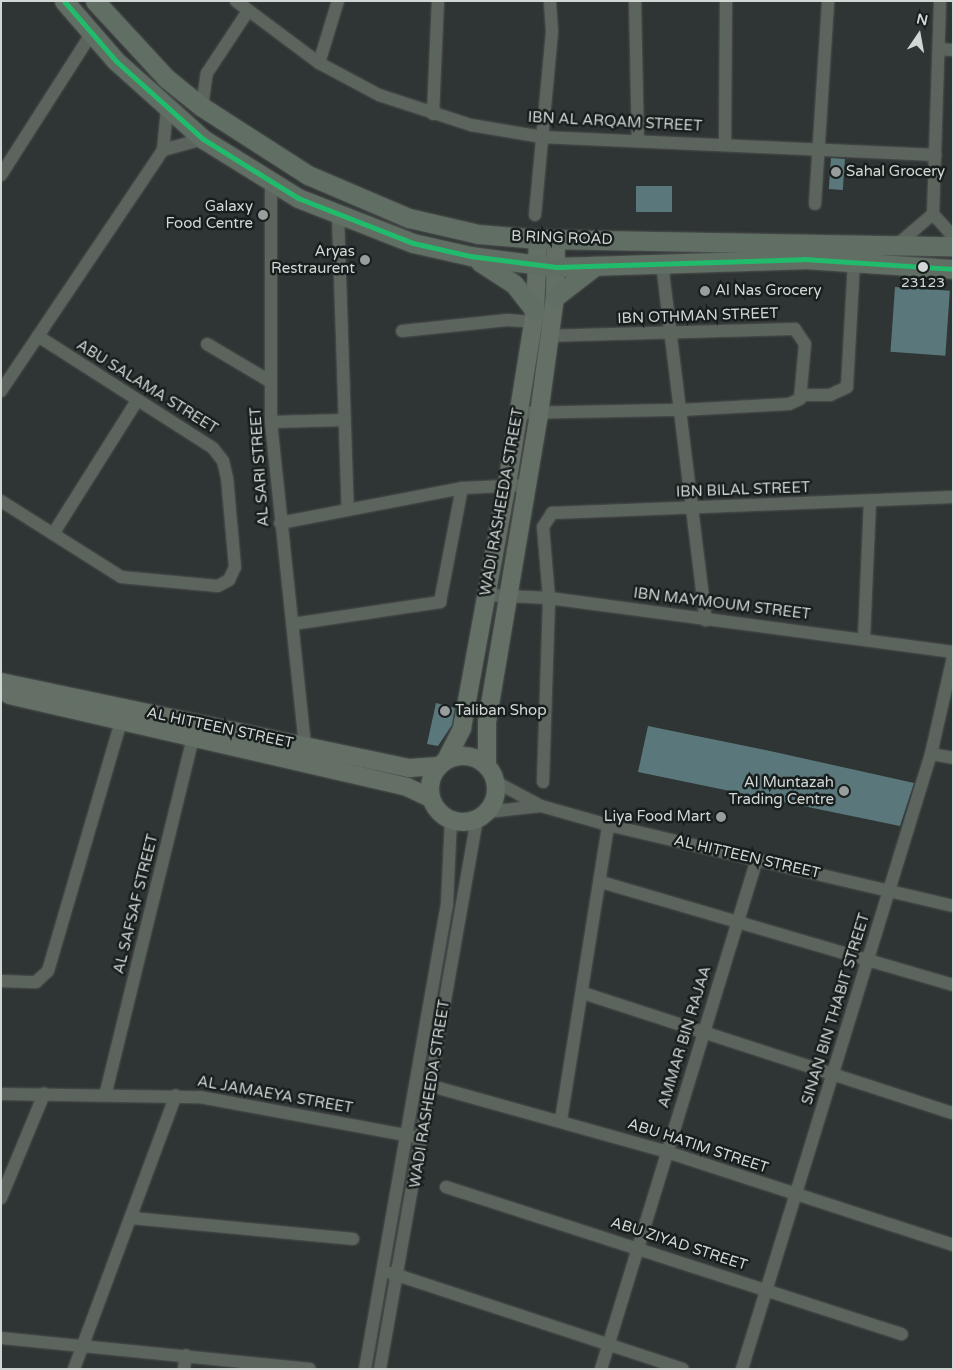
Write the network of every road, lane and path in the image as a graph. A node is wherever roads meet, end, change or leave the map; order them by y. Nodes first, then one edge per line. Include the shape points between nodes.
1 (64, 1) edge
2 (96, 1) edge
3 (236, 1) edge
4 (338, 1) edge
5 (438, 1) edge
6 (550, 1) edge
7 (635, 1) edge
8 (726, 1) edge
9 (828, 1) edge
10 (940, 1) edge
11 (248, 11) junction
12 (91, 34) junction
13 (939, 49) junction
14 (953, 50) edge
15 (319, 63) junction
16 (202, 106) junction
17 (167, 109) junction
18 (433, 114) junction
19 (542, 137) junction
20 (203, 139) junction
21 (638, 140) junction
22 (725, 144) junction
23 (819, 147) junction
24 (163, 150) junction
25 (936, 154) junction
26 (1, 175) edge
27 (271, 184) junction
28 (816, 204) dead end
29 (933, 214) junction
30 (535, 215) dead end
31 (338, 216) junction
32 (953, 236) edge
33 (547, 240) junction
34 (900, 243) junction
35 (953, 246) edge
36 (470, 256) junction
37 (854, 261) junction
38 (596, 265) junction
39 (547, 266) junction
40 (953, 269) edge
41 (663, 272) dead end
42 (555, 297) junction
43 (534, 316) junction
44 (402, 331) dead end
45 (670, 334) junction
46 (38, 336) junction
47 (557, 336) junction
48 (207, 344) dead end
49 (271, 382) junction
50 (1, 391) edge
51 (800, 395) junction
52 (136, 402) junction
53 (681, 410) junction
54 (518, 413) junction
55 (538, 414) junction
56 (344, 420) junction
57 (271, 422) junction
58 (507, 484) junction
59 (526, 485) junction
60 (462, 488) junction
61 (953, 497) edge
62 (1, 501) edge
63 (870, 501) junction
64 (694, 508) junction
65 (348, 510) junction
66 (280, 523) junction
67 (53, 534) junction
68 (486, 595) junction
69 (507, 596) junction
70 (549, 598) junction
71 (706, 620) junction
72 (293, 624) junction
73 (864, 638) junction
74 (953, 652) edge
75 (953, 657) edge
76 (1, 682) edge
77 (1, 694) edge
78 (121, 721) junction
79 (195, 730) junction
80 (931, 754) junction
81 (306, 755) junction
82 (953, 758) edge
83 (442, 763) junction
84 (487, 765) junction
85 (496, 782) junction
86 (543, 782) dead end
87 (431, 798) junction
88 (541, 806) junction
89 (482, 816) junction
90 (451, 820) junction
91 (608, 825) junction
92 (757, 859) junction
93 (601, 882) junction
94 (889, 891) junction
95 (953, 906) edge
96 (739, 919) junction
97 (870, 959) junction
98 (1, 982) edge
99 (953, 985) edge
100 (583, 993) junction
101 (702, 1030) junction
102 (834, 1075) junction
103 (417, 1082) junction
104 (432, 1085) junction
105 (106, 1092) junction
106 (1, 1094) edge
107 (44, 1094) junction
108 (176, 1095) junction
109 (953, 1113) edge
110 (561, 1120) junction
111 (408, 1135) junction
112 (423, 1139) junction
113 (667, 1152) junction
114 (446, 1187) dead end
115 (794, 1194) junction
116 (1, 1198) edge
117 (132, 1218) junction
118 (353, 1239) dead end
119 (953, 1245) edge
120 (639, 1247) junction
121 (384, 1271) junction
122 (399, 1276) junction
123 (764, 1288) junction
124 (902, 1334) dead end
125 (1, 1338) edge
126 (608, 1344) junction
127 (83, 1346) junction
128 (186, 1355) junction
129 (278, 1368) edge
130 (74, 1369) edge
131 (184, 1369) edge
132 (309, 1369) edge
133 (365, 1369) edge
134 (380, 1369) edge
135 (601, 1369) edge
136 (683, 1369) edge
137 (742, 1369) edge

1 - 12 main road, B RING ROAD
2 - 16 main road, B RING ROAD via 166,78
3 - 11 street, IBN AL ARQAM STREET
4 - 15 street
5 - 18 street
6 - 19 street
7 - 21 street
8 - 22 street
9 - 23 street
10 - 13 street
11 - 15 street, IBN AL ARQAM STREET
11 - 16 street via 207,73
12 - 17 main road, B RING ROAD
12 - 26 street
13 - 14 street
13 - 25 street
15 - 18 street, IBN AL ARQAM STREET via 379,94
16 - 33 main road, B RING ROAD via 292,166 375,207 442,227
17 - 20 main road, B RING ROAD
17 - 24 street
18 - 19 street, IBN AL ARQAM STREET
19 - 21 street, IBN AL ARQAM STREET
19 - 30 street
20 - 24 street
20 - 27 main road, B RING ROAD
21 - 22 street, IBN AL ARQAM STREET
22 - 23 street, IBN AL ARQAM STREET
23 - 25 street, IBN AL ARQAM STREET
23 - 28 street
24 - 46 street
25 - 29 street
27 - 31 main road, B RING ROAD
27 - 49 street, AL SARI STREET
29 - 32 street
29 - 34 street
31 - 36 main road, B RING ROAD via 413,243
31 - 56 street
33 - 34 main road, B RING ROAD
33 - 39 street, WADI RASHEEDA STREET
34 - 35 main road, B RING ROAD
36 - 39 main road, B RING ROAD
36 - 43 main road via 514,284
37 - 38 main road, B RING ROAD
37 - 40 main road, B RING ROAD
37 - 51 street via 847,387 830,395
38 - 39 main road, B RING ROAD
38 - 42 main road
39 - 42 street, WADI RASHEEDA STREET
39 - 43 street, WADI RASHEEDA STREET
41 - 45 street
42 - 47 street, WADI RASHEEDA STREET
43 - 44 street
43 - 54 street, WADI RASHEEDA STREET
45 - 47 street, IBN OTHMAN STREET
45 - 51 street, IBN OTHMAN STREET via 796,329 805,344
45 - 53 street
46 - 50 street
46 - 52 street, ABU SALAMA STREET
47 - 55 street, WADI RASHEEDA STREET
48 - 49 street
49 - 57 street, AL SARI STREET
51 - 53 street via 790,404
52 - 67 street
52 - 67 street, ABU SALAMA STREET via 213,448 223,461 235,566 230,580 202,587 121,577
53 - 55 street
53 - 64 street
54 - 55 street
54 - 58 street, WADI RASHEEDA STREET
55 - 59 street, WADI RASHEEDA STREET
56 - 57 street
56 - 65 street
57 - 66 street, AL SARI STREET
58 - 59 street
58 - 60 street
58 - 68 street, WADI RASHEEDA STREET
59 - 69 street, WADI RASHEEDA STREET
60 - 65 street
60 - 72 street via 440,602
61 - 63 street, IBN BILAL STREET
62 - 67 street, ABU SALAMA STREET
63 - 64 street, IBN BILAL STREET
63 - 73 street
64 - 70 street, IBN BILAL STREET via 560,511 546,518
64 - 71 street
65 - 66 street
66 - 72 street, AL SARI STREET
68 - 69 street, IBN MAYMOUM STREET
68 - 83 street, WADI RASHEEDA STREET via 462,728
69 - 70 street, IBN MAYMOUM STREET
69 - 84 street, WADI RASHEEDA STREET via 487,722
70 - 71 street, IBN MAYMOUM STREET
70 - 86 street
71 - 73 street, IBN MAYMOUM STREET
72 - 81 street, AL SARI STREET
73 - 74 street, IBN MAYMOUM STREET
75 - 80 street, SINAN BIN THABIT STREET
76 - 79 street, AL HITTEEN STREET
77 - 78 street, AL HITTEEN STREET
78 - 79 street, AL HITTEEN STREET
78 - 98 street via 48,971 36,982
79 - 81 street, AL HITTEEN STREET
79 - 105 street, AL SAFSAF STREET
80 - 82 street
80 - 94 street, SINAN BIN THABIT STREET
81 - 83 street, AL HITTEEN STREET via 409,768
81 - 87 street, AL HITTEEN STREET via 407,787
83 - 84 street via 472,756
83 - 87 street via 430,785
84 - 85 street
85 - 88 street, AL HITTEEN STREET
85 - 89 street via 496,795
87 - 90 street
88 - 89 street, AL HITTEEN STREET
88 - 91 street, AL HITTEEN STREET
89 - 90 street
89 - 104 street, WADI RASHEEDA STREET
90 - 103 street, WADI RASHEEDA STREET via 450,880
91 - 92 street, AL HITTEEN STREET
91 - 93 street
92 - 94 street, AL HITTEEN STREET
92 - 96 street, AMMAR BIN RAJAA
93 - 96 street
93 - 100 street
94 - 95 street, AL HITTEEN STREET
94 - 97 street, SINAN BIN THABIT STREET
96 - 97 street
96 - 101 street, AMMAR BIN RAJAA
97 - 99 street
97 - 102 street, SINAN BIN THABIT STREET
100 - 101 street
100 - 110 street
101 - 102 street
101 - 113 street, AMMAR BIN RAJAA
102 - 109 street
102 - 115 street, SINAN BIN THABIT STREET
103 - 104 street, ABU HATIM STREET
103 - 111 street, WADI RASHEEDA STREET
104 - 110 street, ABU HATIM STREET
104 - 112 street, WADI RASHEEDA STREET
105 - 107 street, AL JAMAEYA STREET
105 - 108 street, AL JAMAEYA STREET
106 - 107 street, AL JAMAEYA STREET
107 - 116 street
108 - 111 street, AL JAMAEYA STREET via 227,1100
108 - 117 street
110 - 113 street, ABU HATIM STREET
111 - 112 street, AL JAMAEYA STREET
111 - 121 street, WADI RASHEEDA STREET
112 - 122 street, WADI RASHEEDA STREET
113 - 115 street, ABU HATIM STREET
113 - 120 street, AMMAR BIN RAJAA
114 - 120 street, ABU ZIYAD STREET
115 - 119 street, ABU HATIM STREET
115 - 123 street, SINAN BIN THABIT STREET
117 - 118 street
117 - 127 street
120 - 123 street, ABU ZIYAD STREET
120 - 126 street, AMMAR BIN RAJAA
121 - 122 street
121 - 133 street, WADI RASHEEDA STREET
122 - 126 street
122 - 134 street, WADI RASHEEDA STREET
123 - 124 street, ABU ZIYAD STREET
123 - 137 street, SINAN BIN THABIT STREET
125 - 127 street
126 - 135 street, AMMAR BIN RAJAA
126 - 136 street
127 - 128 street
127 - 130 street
128 - 129 street
128 - 131 street
129 - 132 street

